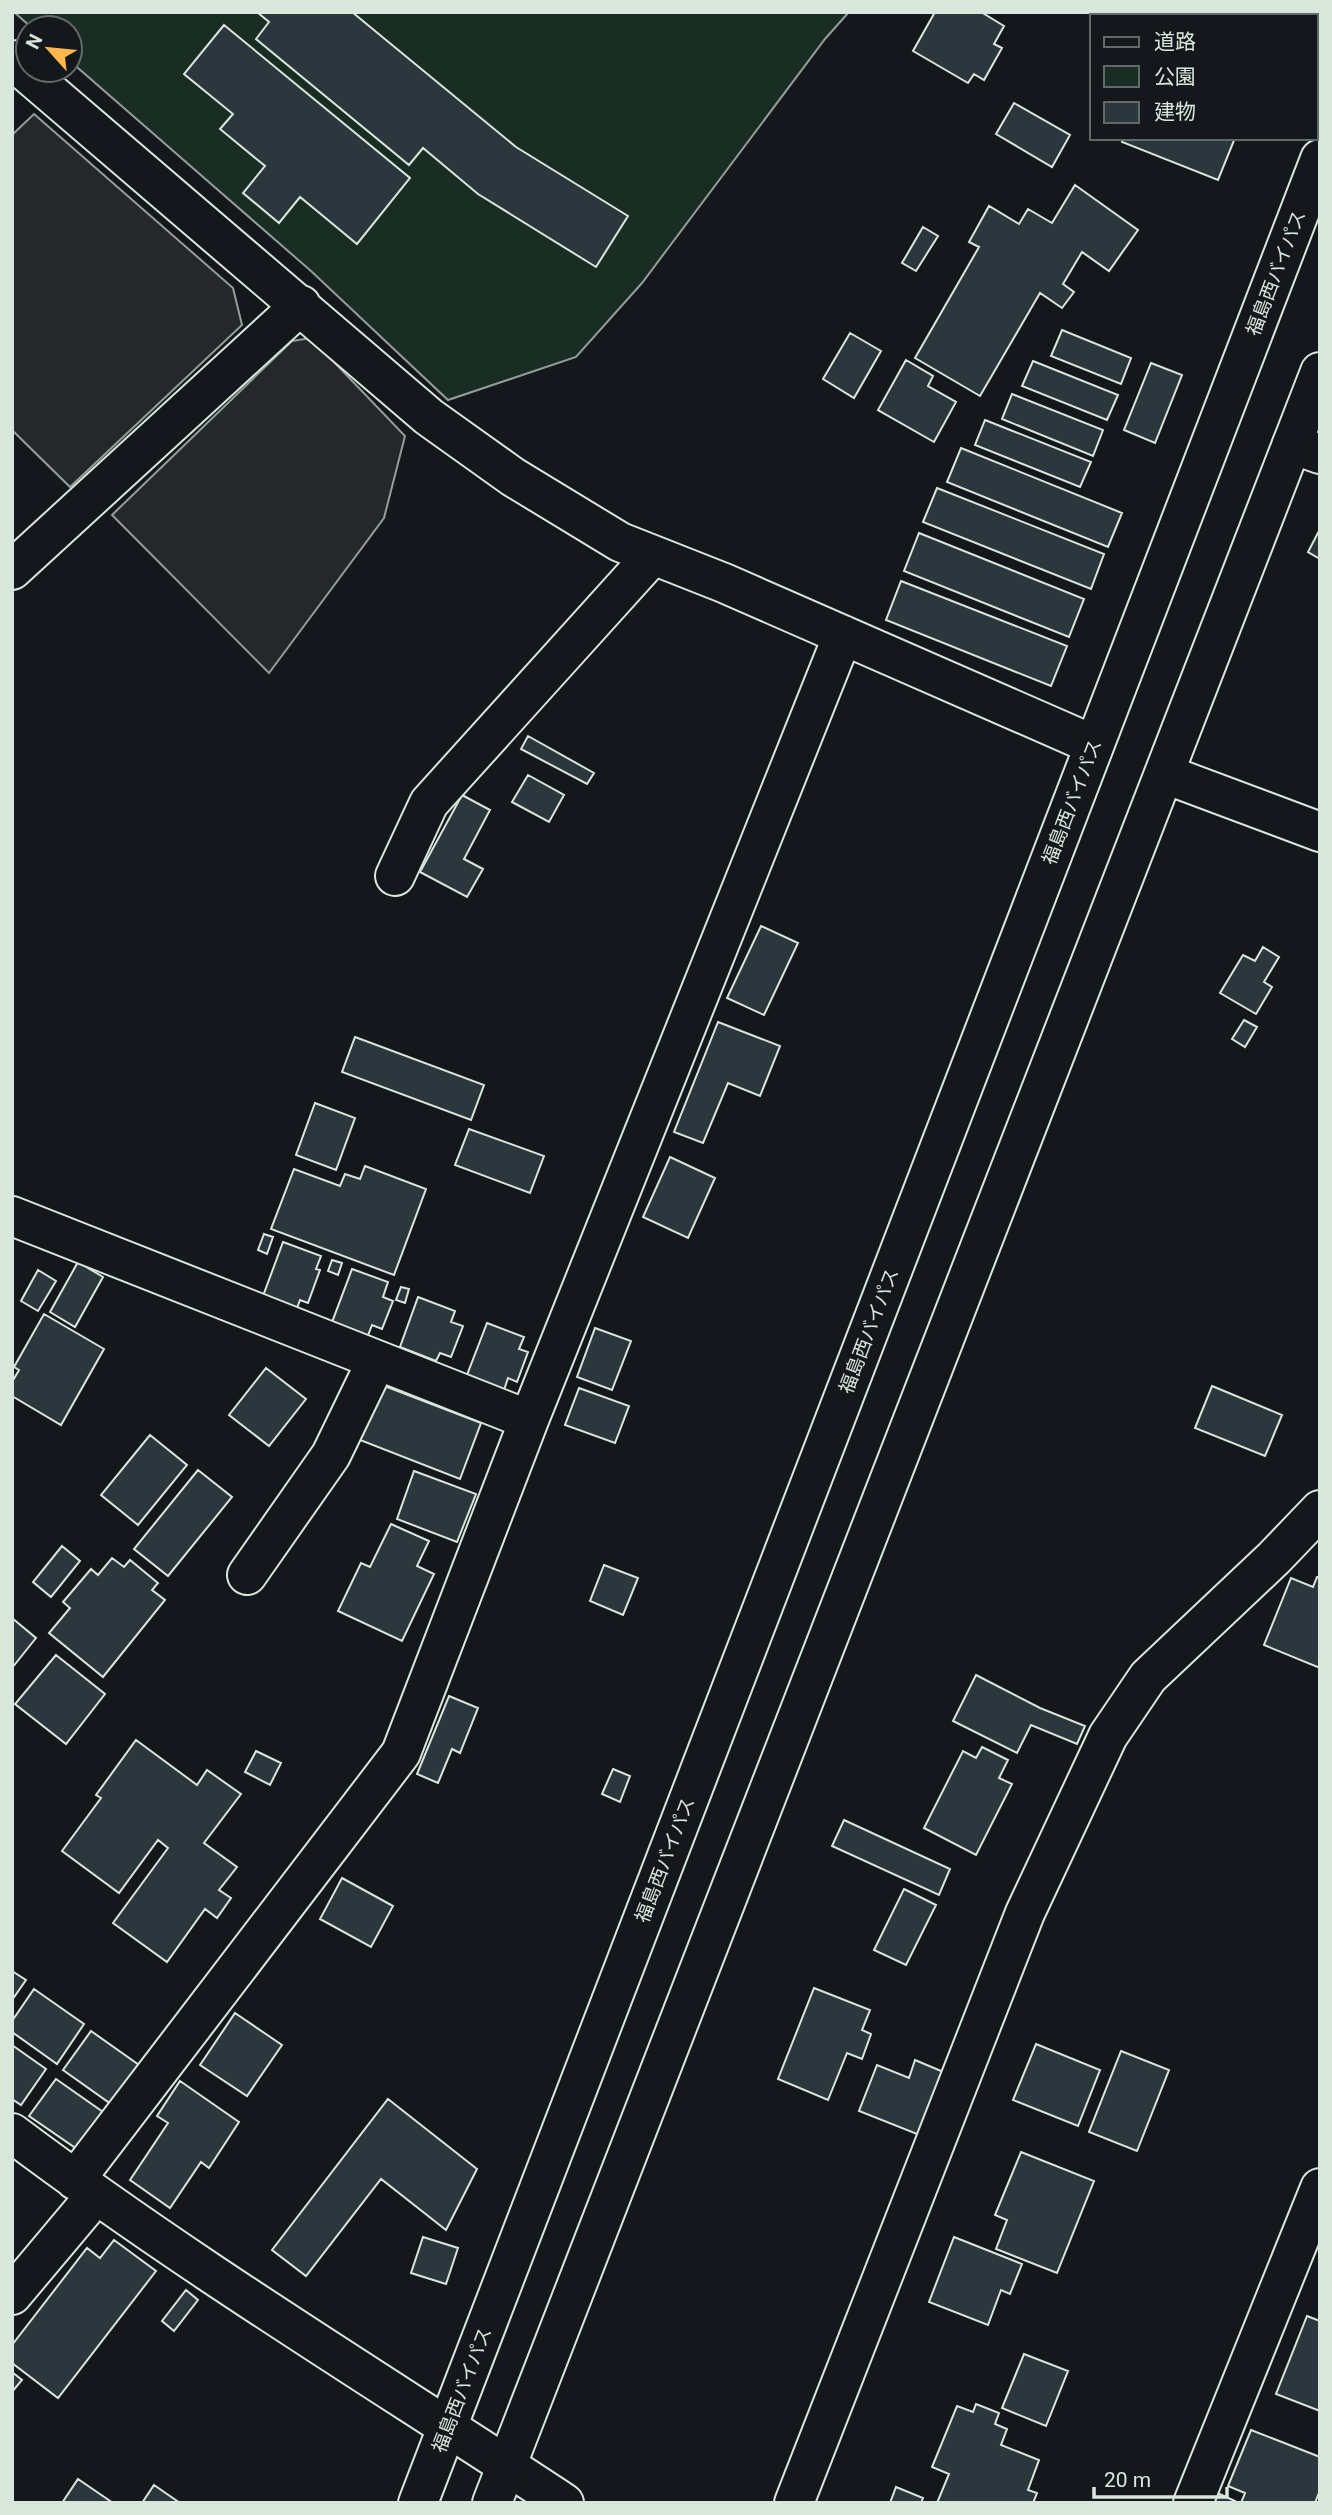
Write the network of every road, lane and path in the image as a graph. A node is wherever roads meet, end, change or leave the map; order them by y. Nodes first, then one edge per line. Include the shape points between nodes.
1 (12, 60) edge
2 (1320, 159) edge
3 (301, 305) junction
4 (1320, 372) edge
5 (1306, 449) edge
6 (653, 555) junction
7 (12, 570) edge
8 (843, 635) junction
9 (1094, 745) junction
10 (1165, 775) junction
11 (1320, 832) edge
12 (395, 876) dead end
13 (12, 1216) edge
14 (377, 1360) junction
15 (529, 1420) junction
16 (1320, 1510) edge
17 (247, 1575) dead end
18 (12, 2133) edge
19 (85, 2188) junction
20 (1320, 2188) edge
21 (12, 2295) edge
22 (448, 2426) junction
23 (507, 2465) junction
24 (418, 2503) edge
25 (492, 2503) edge
26 (564, 2503) edge
27 (794, 2503) edge
28 (1193, 2503) edge

1 - 3 main road
2 - 9 main road, 福島西バイパス
3 - 6 main road via 429,417 513,477 620,542
3 - 7 main road
4 - 5 main road
5 - 10 main road
6 - 8 main road
6 - 12 main road via 429,803
8 - 9 main road
8 - 15 main road
9 - 22 main road, 福島西バイパス
10 - 11 main road
10 - 23 main road
13 - 14 main road
14 - 15 main road
14 - 17 main road via 331,1455
15 - 19 main road via 401,1753
16 - 27 main road via 1148,1677 1108,1736 1026,1913
18 - 19 main road
19 - 21 main road
19 - 22 main road via 203,2270
20 - 28 main road
22 - 23 main road
22 - 24 main road, 福島西バイパス
23 - 25 main road
23 - 26 main road

